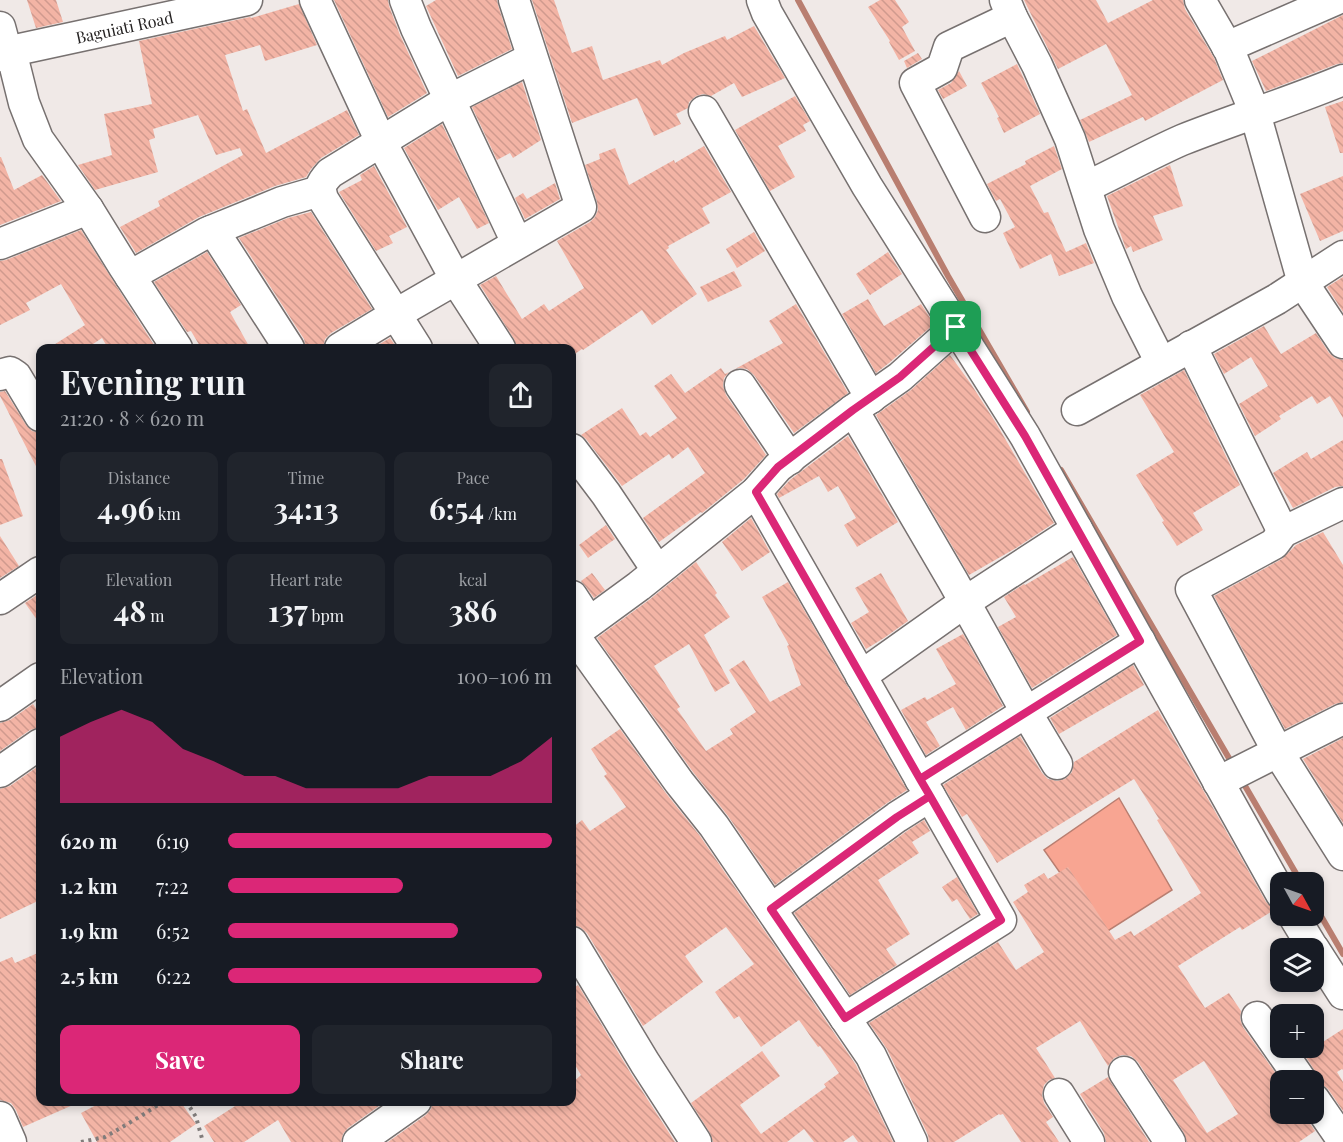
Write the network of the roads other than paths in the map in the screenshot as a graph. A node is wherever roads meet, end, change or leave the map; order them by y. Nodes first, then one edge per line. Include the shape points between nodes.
1 (247, 0) edge
2 (315, 0) edge
3 (405, 0) edge
4 (514, 0) edge
5 (762, 0) edge
6 (1200, 0) edge
7 (1335, 0) edge
8 (1009, 8) edge
9 (153, 10) edge
10 (1227, 46) junction
11 (5, 47) edge
12 (532, 58) junction
13 (1343, 80) edge
14 (449, 100) junction
15 (705, 111) dead end
16 (1255, 112) junction
17 (381, 142) junction
18 (1086, 187) junction
19 (320, 189) junction
20 (88, 209) junction
21 (985, 217) dead end
22 (211, 231) junction
23 (517, 243) junction
24 (0, 244) edge
25 (1343, 256) edge
26 (130, 276) junction
27 (456, 280) junction
28 (1303, 283) junction
29 (396, 314) junction
30 (956, 327) junction
31 (1343, 343) edge
32 (174, 344) edge
33 (287, 344) edge
34 (347, 344) edge
35 (415, 344) edge
36 (497, 344) edge
37 (1191, 346) junction
38 (1161, 363) junction
39 (0, 375) edge
40 (740, 385) dead end
41 (862, 404) junction
42 (36, 409) edge
43 (1077, 410) dead end
44 (576, 454) edge
45 (789, 459) junction
46 (756, 492) junction
47 (1343, 502) edge
48 (1077, 529) junction
49 (1283, 532) junction
50 (657, 570) junction
51 (36, 575) edge
52 (0, 599) edge
53 (965, 602) junction
54 (578, 630) edge
55 (1140, 641) junction
56 (861, 676) junction
57 (36, 681) edge
58 (0, 706) edge
59 (1026, 712) junction
60 (1343, 719) edge
61 (36, 747) edge
62 (1267, 758) junction
63 (1057, 764) dead end
64 (0, 772) edge
65 (1224, 780) junction
66 (925, 788) junction
67 (1343, 855) edge
68 (1270, 872) edge
69 (771, 909) junction
70 (576, 958) edge
71 (1324, 965) edge
72 (1343, 994) edge
73 (1257, 1017) dead end
74 (845, 1018) junction
75 (1294, 1070) edge
76 (1124, 1072) dead end
77 (1059, 1094) dead end
78 (409, 1106) edge
79 (1324, 1113) edge
80 (0, 1117) edge
81 (1343, 1141) edge
82 (11, 1142) edge
83 (358, 1142) edge
84 (696, 1142) edge
85 (912, 1142) edge
86 (1089, 1142) edge
87 (1170, 1142) edge

1 - 9 street, Baguiati Road
2 - 17 street
3 - 14 street
4 - 12 street
5 - 30 street via 867,186
6 - 10 street
7 - 10 street
8 - 18 street via 1070,139
8 - 21 street via 949,47 942,68 915,83
9 - 11 street, Baguiati Road
10 - 16 street
11 - 20 street via 38,139
12 - 14 street
12 - 23 street via 581,207
13 - 16 street
14 - 17 street
14 - 23 street
15 - 41 street
16 - 18 street via 1180,141
16 - 28 street
17 - 19 street via 330,173
17 - 27 street
18 - 38 street via 1123,287
19 - 22 street
19 - 29 street
20 - 24 street
20 - 26 street
22 - 26 street
22 - 33 street
23 - 27 street
25 - 28 street
26 - 32 street
27 - 29 street
27 - 36 street
28 - 31 street
28 - 37 street
29 - 34 street
29 - 35 street
30 - 41 street via 900,377
30 - 48 street via 1025,436
37 - 38 street
37 - 49 street
38 - 43 street
39 - 42 street via 10,372 16,376
40 - 45 street
41 - 45 street
41 - 53 street
44 - 50 street
45 - 46 street
46 - 50 street
46 - 56 street
47 - 49 street
48 - 53 street
48 - 55 street
49 - 62 street via 1274,544 1191,590
50 - 54 street
51 - 52 street
53 - 56 street
53 - 59 street
54 - 69 street via 679,782
55 - 59 street
55 - 65 street
56 - 66 street
57 - 58 street
59 - 63 street
59 - 66 street
60 - 62 street
61 - 64 street
62 - 65 street
62 - 67 street
65 - 68 street
66 - 69 street via 897,817
66 - 74 street via 1001,920
69 - 74 street
70 - 84 street
71 - 72 street
73 - 75 street
74 - 85 street via 871,1056
76 - 87 street
77 - 86 street
78 - 83 street
79 - 81 street
80 - 82 street

